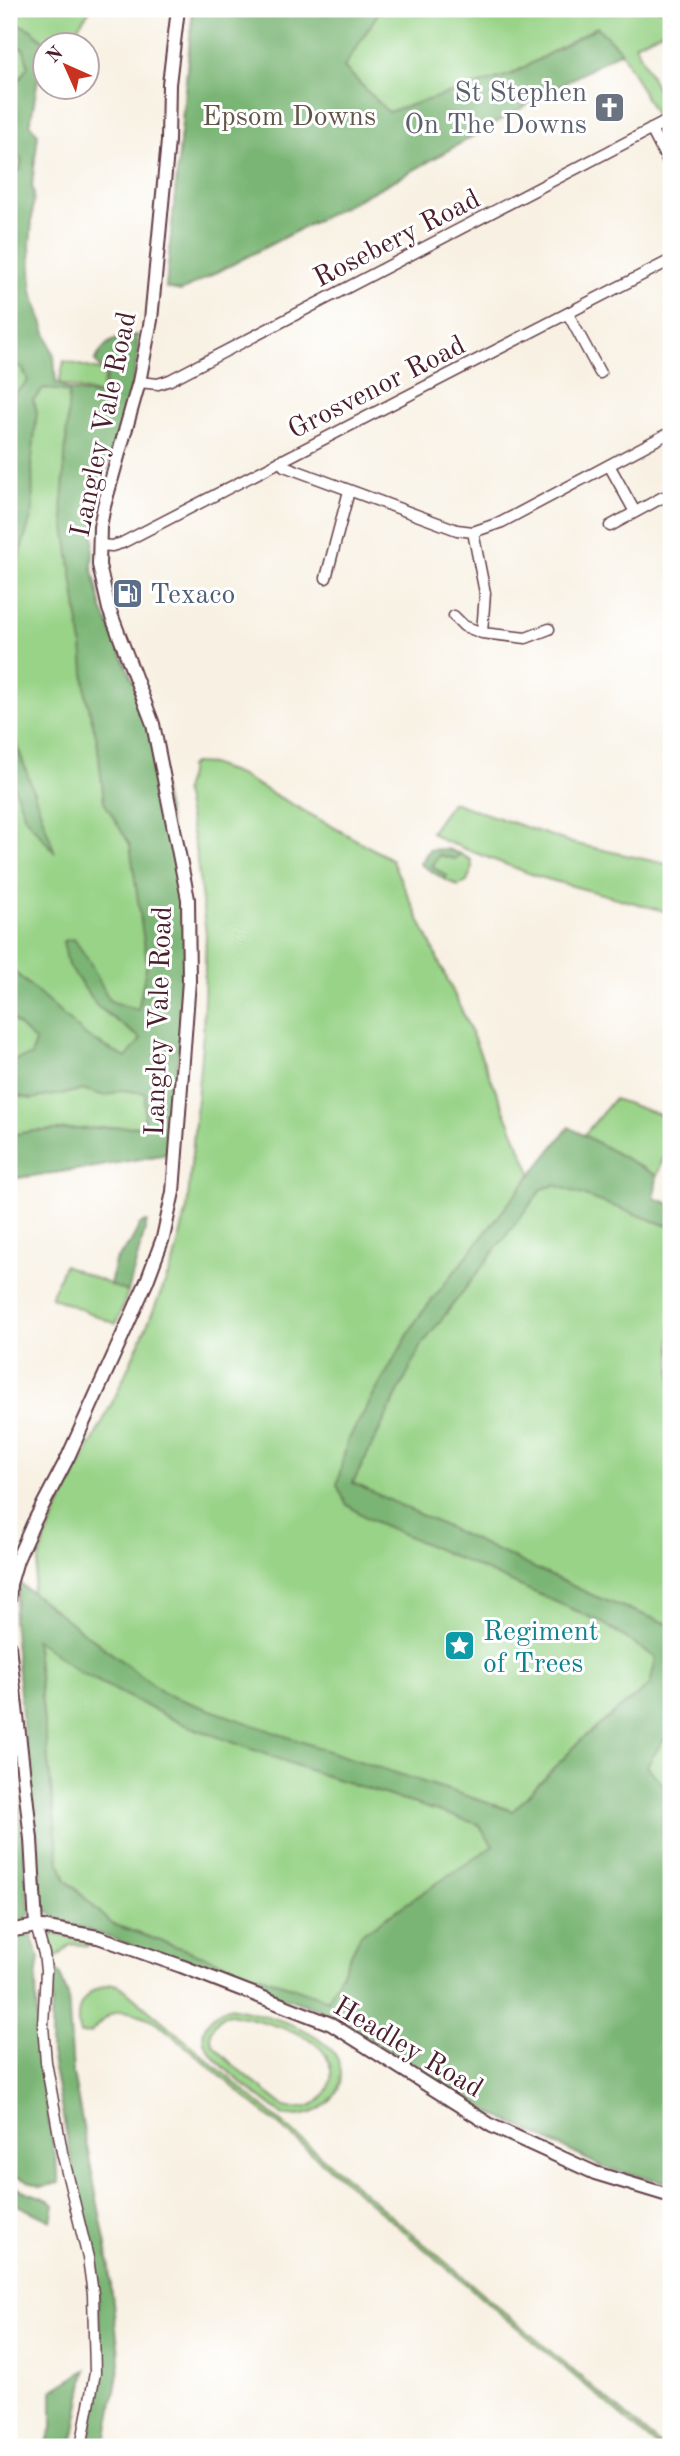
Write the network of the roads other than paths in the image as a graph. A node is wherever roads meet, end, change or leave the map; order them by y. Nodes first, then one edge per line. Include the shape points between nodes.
1 (178, 9) edge
2 (671, 119) edge
3 (651, 129) junction
4 (671, 168) edge
5 (671, 260) edge
6 (568, 314) junction
7 (600, 373) dead end
8 (139, 382) junction
9 (671, 432) edge
10 (281, 460) junction
11 (609, 465) junction
12 (349, 491) junction
13 (663, 497) dead end
14 (635, 512) junction
15 (611, 527) dead end
16 (473, 532) junction
17 (99, 545) junction
18 (326, 578) dead end
19 (454, 616) dead end
20 (549, 629) dead end
21 (482, 633) junction
22 (13, 1557) edge
23 (9, 1601) edge
24 (9, 1646) edge
25 (36, 1926) junction
26 (9, 1931) edge
27 (671, 2196) edge
28 (81, 2447) edge

1 - 8 street, Langley Vale Road via 155,289
2 - 3 street, Rosebery Road
3 - 4 street
3 - 8 street, Rosebery Road via 170,380
5 - 6 street, Grosvenor Road
6 - 7 street
6 - 10 street, Grosvenor Road
8 - 17 street, Langley Vale Road via 104,506
9 - 11 street
10 - 12 street via 284,466
10 - 17 street, Grosvenor Road via 122,543
11 - 14 street
11 - 16 street via 502,522
12 - 16 street via 442,526
12 - 18 street
13 - 14 street
14 - 15 street
16 - 21 street via 485,593
17 - 22 street, Langley Vale Road via 107,602 153,724 188,899 183,1084 173,1192 156,1259 68,1457
19 - 21 street
20 - 21 street via 526,638
22 - 23 street, Langley Vale Road
24 - 25 street
25 - 26 street
25 - 27 street, Headley Road via 98,1937 331,2024 492,2126 595,2172
25 - 28 street via 46,1971 46,2062 93,2294 95,2373

